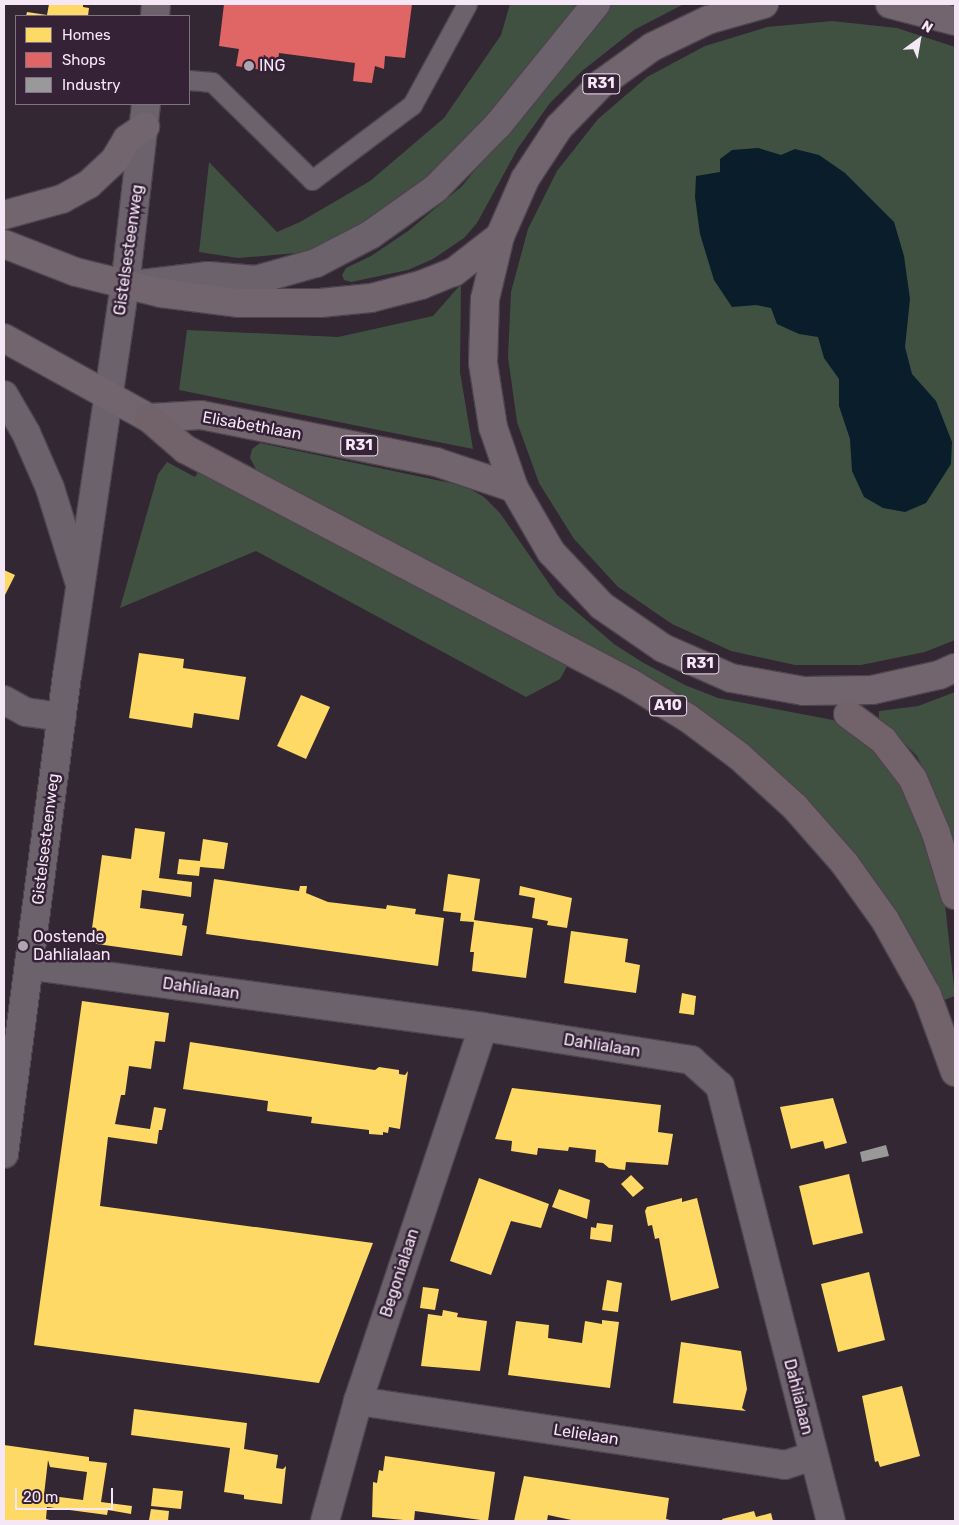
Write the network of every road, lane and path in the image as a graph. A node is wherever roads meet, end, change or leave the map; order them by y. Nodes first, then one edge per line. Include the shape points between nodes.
1 (467, 4) edge
2 (596, 4) edge
3 (764, 4) edge
4 (890, 4) edge
5 (711, 12) edge
6 (955, 21) edge
7 (190, 80) edge
8 (146, 115) edge
9 (4, 215) edge
10 (500, 236) junction
11 (4, 244) edge
12 (125, 286) junction
13 (4, 338) edge
14 (4, 396) edge
15 (109, 396) junction
16 (149, 418) junction
17 (514, 488) junction
18 (80, 584) junction
19 (955, 668) edge
20 (804, 691) junction
21 (4, 700) edge
22 (848, 714) joint
23 (62, 717) junction
24 (955, 895) edge
25 (30, 961) junction
26 (483, 1027) junction
27 (955, 1072) edge
28 (4, 1154) edge
29 (358, 1400) junction
30 (812, 1456) junction
31 (325, 1521) edge
32 (831, 1521) edge

1 - 7 lane via 412,105 312,180 212,82
2 - 12 street via 498,125 454,170 435,189 370,235 316,264 256,280 208,276
3 - 5 main road, R31
4 - 6 main road
5 - 10 main road, R31 via 652,46 602,83 565,121 524,179
8 - 9 main road via 114,161 89,184 62,199
8 - 12 street, Gistelsesteenweg
10 - 12 main road, R31 via 454,272 421,286 371,298 320,303 239,303
10 - 17 main road, R31 via 486,299 483,363 493,427
11 - 12 main road, R31 via 58,266
12 - 15 street, Gistelsesteenweg
13 - 15 main road
14 - 18 street via 26,433 50,488
15 - 16 main road
15 - 18 street, Gistelsesteenweg
16 - 17 main road, Elisabethlaan / R31 via 201,415 436,462
16 - 27 highway, A10 via 185,448 629,682 688,718 739,756 796,808 845,864 885,920 927,995
17 - 20 main road, R31 via 551,552 610,611 663,648 731,678
18 - 23 street, Gistelsesteenweg
19 - 20 main road, R31 via 939,675 872,690
20 - 22 main road
21 - 23 street via 26,712
22 - 24 highway via 883,740 913,779 936,833
23 - 25 street, Gistelsesteenweg
25 - 26 street, Dahlialaan via 47,968
25 - 28 street, Gistelsesteenweg
26 - 29 street, Begonialaan
26 - 30 street, Dahlialaan via 691,1060 720,1086
29 - 30 street, Lelielaan via 785,1465
29 - 31 street, Begonialaan
30 - 32 street, Dahlialaan

